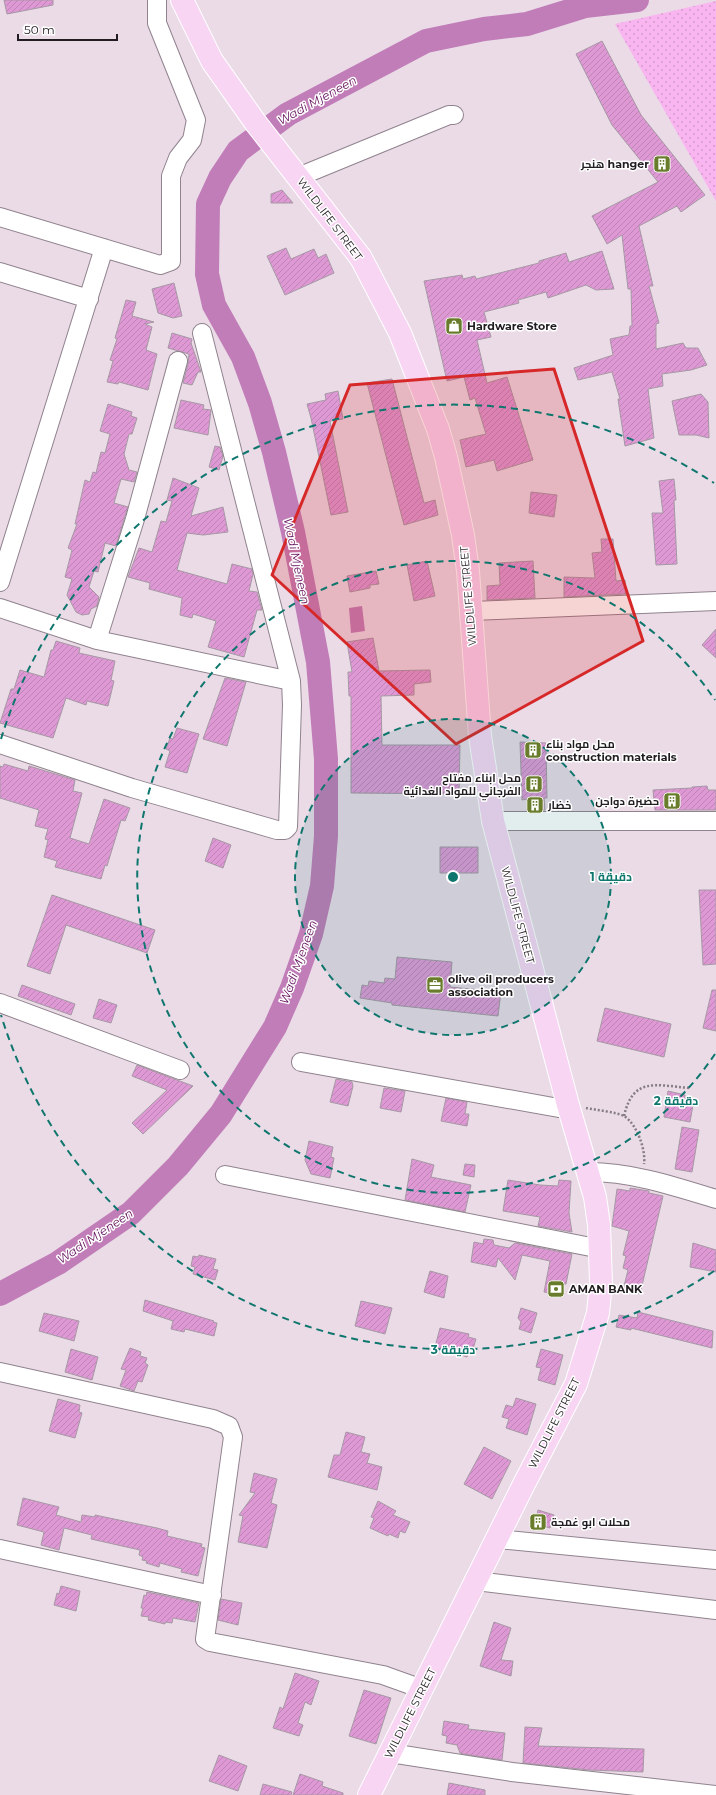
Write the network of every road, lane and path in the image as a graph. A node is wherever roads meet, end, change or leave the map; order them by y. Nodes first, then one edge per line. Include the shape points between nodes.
1 (157, 0) edge
2 (182, 0) edge
3 (454, 115) dead end
4 (298, 177) junction
5 (0, 217) edge
6 (104, 248) junction
7 (0, 272) edge
8 (89, 299) junction
9 (202, 333) dead end
10 (178, 361) dead end
11 (0, 582) edge
12 (716, 600) edge
13 (0, 608) edge
14 (471, 611) junction
15 (97, 640) junction
16 (291, 681) junction
17 (0, 744) edge
18 (493, 821) junction
19 (716, 821) edge
20 (0, 1002) edge
21 (301, 1062) dead end
22 (180, 1070) dead end
23 (689, 1088) dead end
24 (569, 1107) junction
25 (624, 1116) junction
26 (588, 1172) junction
27 (225, 1175) dead end
28 (642, 1177) junction
29 (716, 1199) edge
30 (601, 1249) junction
31 (0, 1372) edge
32 (497, 1539) junction
33 (0, 1549) edge
34 (716, 1560) edge
35 (476, 1581) junction
36 (212, 1595) junction
37 (716, 1610) edge
38 (422, 1689) junction
39 (390, 1753) junction
40 (369, 1795) edge
41 (716, 1795) edge

1 - 6 street via 157,22 196,120 192,140 178,158 171,176 171,261 160,265
2 - 4 main road, WILDLIFE STREET via 212,61
3 - 4 street
4 - 14 main road, WILDLIFE STREET via 361,258 411,358 446,457 463,536
5 - 6 street
6 - 8 street
7 - 8 street
8 - 11 street
9 - 16 street
10 - 15 street via 135,519
12 - 14 street
13 - 15 street
14 - 18 main road, WILDLIFE STREET via 480,736
15 - 16 street
16 - 17 street via 288,827 284,830 132,788
18 - 19 street
18 - 24 main road, WILDLIFE STREET
20 - 22 street
21 - 24 street
23 - 25 path via 642,1087 634,1093
24 - 25 path
24 - 26 main road, WILDLIFE STREET
25 - 28 path via 639,1135 645,1155
26 - 28 street
26 - 30 main road, WILDLIFE STREET via 595,1197
27 - 30 street
28 - 29 street
30 - 32 main road, WILDLIFE STREET via 598,1313 585,1359 563,1411
31 - 36 street via 213,1419 229,1426 233,1437
32 - 34 street
32 - 35 main road, WILDLIFE STREET
33 - 36 street
35 - 37 street
35 - 38 main road, WILDLIFE STREET
36 - 38 street via 205,1639 210,1642 383,1675
38 - 39 main road, WILDLIFE STREET
39 - 40 main road, WILDLIFE STREET
39 - 41 street via 512,1772

